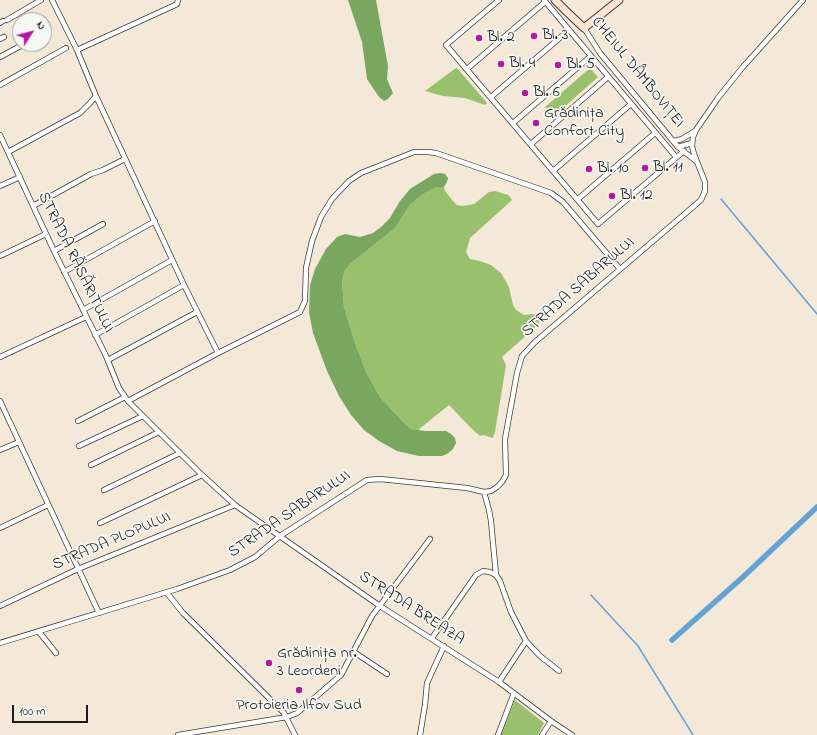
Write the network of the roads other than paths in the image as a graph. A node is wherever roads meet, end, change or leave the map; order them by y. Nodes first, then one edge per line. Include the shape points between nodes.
1 (41, 0) edge
2 (52, 0) edge
3 (178, 0) edge
4 (499, 0) edge
5 (556, 0) edge
6 (619, 0) edge
7 (803, 0) edge
8 (545, 1) edge
9 (3, 21) edge
10 (584, 28) junction
11 (569, 30) junction
12 (66, 48) dead end
13 (12, 50) edge
14 (76, 50) junction
15 (591, 56) junction
16 (0, 57) edge
17 (613, 68) junction
18 (467, 69) junction
19 (607, 75) junction
20 (0, 85) edge
21 (96, 96) junction
22 (491, 97) junction
23 (631, 104) junction
24 (513, 123) junction
25 (696, 130) junction
26 (655, 133) junction
27 (0, 135) edge
28 (674, 141) junction
29 (692, 143) junction
30 (531, 144) junction
31 (678, 147) junction
32 (684, 151) junction
33 (8, 152) junction
34 (676, 157) junction
35 (125, 159) junction
36 (697, 162) junction
37 (553, 171) junction
38 (20, 177) junction
39 (0, 186) edge
40 (578, 199) junction
41 (33, 206) junction
42 (155, 221) junction
43 (103, 224) dead end
44 (46, 234) junction
45 (54, 251) junction
46 (0, 256) edge
47 (172, 260) junction
48 (620, 269) junction
49 (64, 272) junction
50 (184, 284) junction
51 (83, 310) junction
52 (197, 312) junction
53 (86, 317) junction
54 (96, 335) junction
55 (218, 353) junction
56 (0, 357) edge
57 (108, 360) junction
58 (126, 399) junction
59 (0, 401) edge
60 (143, 416) junction
61 (78, 421) dead end
62 (159, 432) junction
63 (19, 442) junction
64 (79, 446) dead end
65 (0, 450) edge
66 (180, 453) junction
67 (91, 465) dead end
68 (202, 475) junction
69 (104, 490) dead end
70 (484, 492) junction
71 (48, 505) junction
72 (235, 505) junction
73 (100, 523) dead end
74 (0, 528) edge
75 (280, 536) junction
76 (430, 539) dead end
77 (78, 569) junction
78 (496, 575) junction
79 (168, 592) junction
80 (0, 606) edge
81 (380, 606) junction
82 (99, 613) junction
83 (39, 632) junction
84 (432, 638) junction
85 (526, 641) junction
86 (0, 643) edge
87 (444, 646) junction
88 (354, 652) junction
89 (56, 653) dead end
90 (559, 671) dead end
91 (387, 674) dead end
92 (499, 682) junction
93 (514, 693) junction
94 (287, 717) junction
95 (551, 721) junction
96 (178, 735) edge
97 (295, 735) edge
98 (420, 735) edge
99 (498, 735) edge
100 (542, 735) edge
101 (572, 735) edge

1 - 9 street
2 - 14 street
3 - 14 street via 173,6
4 - 18 street via 446,45
5 - 10 street, CHEIUL DÂMBOVIȚEI
6 - 10 street
7 - 25 street via 742,68
8 - 11 street
8 - 18 street
10 - 17 street, CHEIUL DÂMBOVIȚEI
11 - 15 street
11 - 22 street
12 - 20 street
13 - 16 street
14 - 21 street
15 - 19 street
15 - 24 street
17 - 19 street
17 - 28 street, CHEIUL DÂMBOVIȚEI
18 - 22 street
19 - 23 street
19 - 30 street
21 - 33 street via 80,113
21 - 35 street
22 - 24 street
23 - 26 street
23 - 37 street
24 - 30 street
25 - 28 street
25 - 29 street
26 - 34 street
26 - 40 street
27 - 33 street, STRADA RĂSĂRITULUI
28 - 31 street, CHEIUL DÂMBOVIȚEI
29 - 31 street
29 - 36 street, STRADA SABARULUI
30 - 37 street
31 - 32 street, CHEIUL DÂMBOVIȚEI
32 - 34 street
32 - 36 street, CHEIUL DÂMBOVIȚEI
33 - 38 street, STRADA RĂSĂRITULUI
34 - 40 street via 598,224
35 - 41 street via 91,174
35 - 42 street
36 - 48 street, STRADA SABARULUI via 705,186 701,200
37 - 40 street
38 - 39 street
38 - 41 street, STRADA RĂSĂRITULUI
41 - 44 street, STRADA RĂSĂRITULUI
42 - 47 street
42 - 49 street
43 - 45 street
44 - 45 street, STRADA RĂSĂRITULUI
44 - 46 street
45 - 49 street, STRADA RĂSĂRITULUI
47 - 50 street
47 - 51 street
48 - 55 street via 563,202 551,193 436,153 414,152 360,173 332,199 321,217 312,241 306,268 305,301 300,312
48 - 70 street, STRADA SABARULUI via 522,356 505,439 506,475 497,487
49 - 51 street, STRADA RĂSĂRITULUI
50 - 52 street
50 - 54 street
51 - 53 street, STRADA RĂSĂRITULUI
52 - 55 street
52 - 57 street
53 - 54 street, STRADA RĂSĂRITULUI
53 - 56 street
54 - 57 street, STRADA RĂSĂRITULUI
55 - 58 street
57 - 58 street, STRADA RĂSĂRITULUI
58 - 60 street, STRADA RĂSĂRITULUI
58 - 61 street
59 - 63 street
60 - 62 street, STRADA RĂSĂRITULUI
60 - 64 street
62 - 66 street, STRADA RĂSĂRITULUI
62 - 67 street
63 - 65 street
63 - 71 street
66 - 68 street, STRADA RĂSĂRITULUI
66 - 69 street
68 - 72 street, STRADA RĂSĂRITULUI
68 - 73 street
70 - 75 street, STRADA SABARULUI via 390,480 367,480
70 - 78 street via 490,516
71 - 74 street
71 - 77 street
72 - 75 street, STRADA BREAZA
72 - 77 street, STRADA PLOPULUI
75 - 79 street, STRADA SABARULUI via 261,553 243,564
75 - 81 street, STRADA BREAZA
76 - 81 street
77 - 80 street, STRADA PLOPULUI
77 - 82 street
78 - 84 street via 483,571 476,575
78 - 85 street
79 - 82 street, STRADA SABARULUI
79 - 94 street via 183,613
81 - 84 street, STRADA BREAZA
81 - 88 street via 370,619
82 - 83 street, STRADA SABARULUI
83 - 86 street, STRADA SABARULUI
83 - 89 street
84 - 87 street, STRADA BREAZA
85 - 90 street
85 - 92 street
87 - 92 street, STRADA BREAZA
87 - 98 street via 427,683
88 - 91 street
88 - 94 street via 338,679 297,713
92 - 93 street, STRADA BREAZA
93 - 95 street, STRADA BREAZA
93 - 99 street
94 - 96 street
94 - 97 street
95 - 100 street
95 - 101 street, STRADA BREAZA

